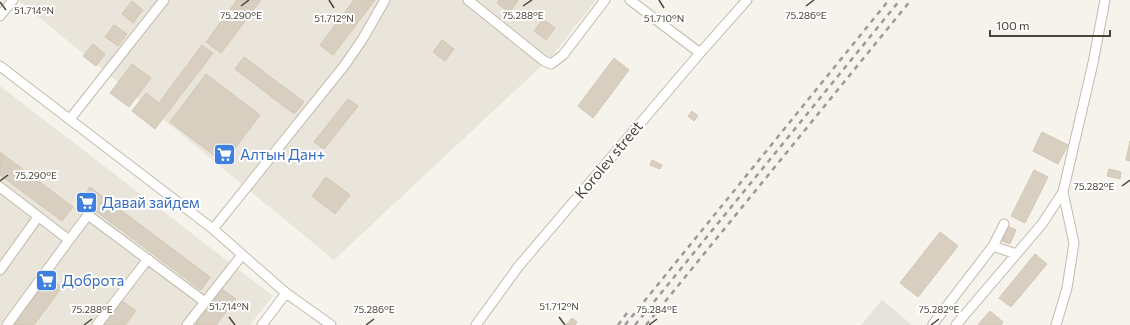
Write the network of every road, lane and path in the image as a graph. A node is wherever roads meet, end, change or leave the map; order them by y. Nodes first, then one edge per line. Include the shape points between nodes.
1 (13, 0) edge
2 (164, 0) edge
3 (385, 0) edge
4 (468, 0) edge
5 (605, 0) edge
6 (630, 0) edge
7 (747, 0) edge
8 (1105, 0) edge
9 (0, 16) edge
10 (700, 53) junction
11 (0, 66) edge
12 (70, 119) junction
13 (0, 187) edge
14 (1062, 192) junction
15 (38, 217) junction
16 (1004, 224) dead end
17 (213, 229) junction
18 (69, 240) junction
19 (993, 246) junction
20 (1016, 254) junction
21 (242, 255) junction
22 (148, 259) junction
23 (0, 270) edge
24 (286, 293) junction
25 (205, 302) junction
26 (7, 325) edge
27 (97, 325) edge
28 (188, 325) edge
29 (262, 325) edge
30 (330, 325) edge
31 (476, 325) edge
32 (934, 325) edge
33 (956, 325) edge
34 (1056, 325) edge

1 - 9 street
2 - 12 street
3 - 17 street via 344,66
4 - 5 street via 551,64 563,55
6 - 10 street
7 - 10 street, Korolev street
8 - 14 street via 1093,63
10 - 31 street, Korolev street via 518,267
11 - 12 street
12 - 17 street
13 - 15 street
14 - 20 street via 1042,224
14 - 34 street via 1074,243 1068,288
15 - 18 street
15 - 23 street
16 - 19 street
17 - 21 street
18 - 22 street via 88,215
18 - 26 street
19 - 20 street
19 - 32 street
20 - 33 street
21 - 24 street
21 - 25 street
22 - 25 street
22 - 27 street
24 - 29 street
24 - 30 street
25 - 28 street

